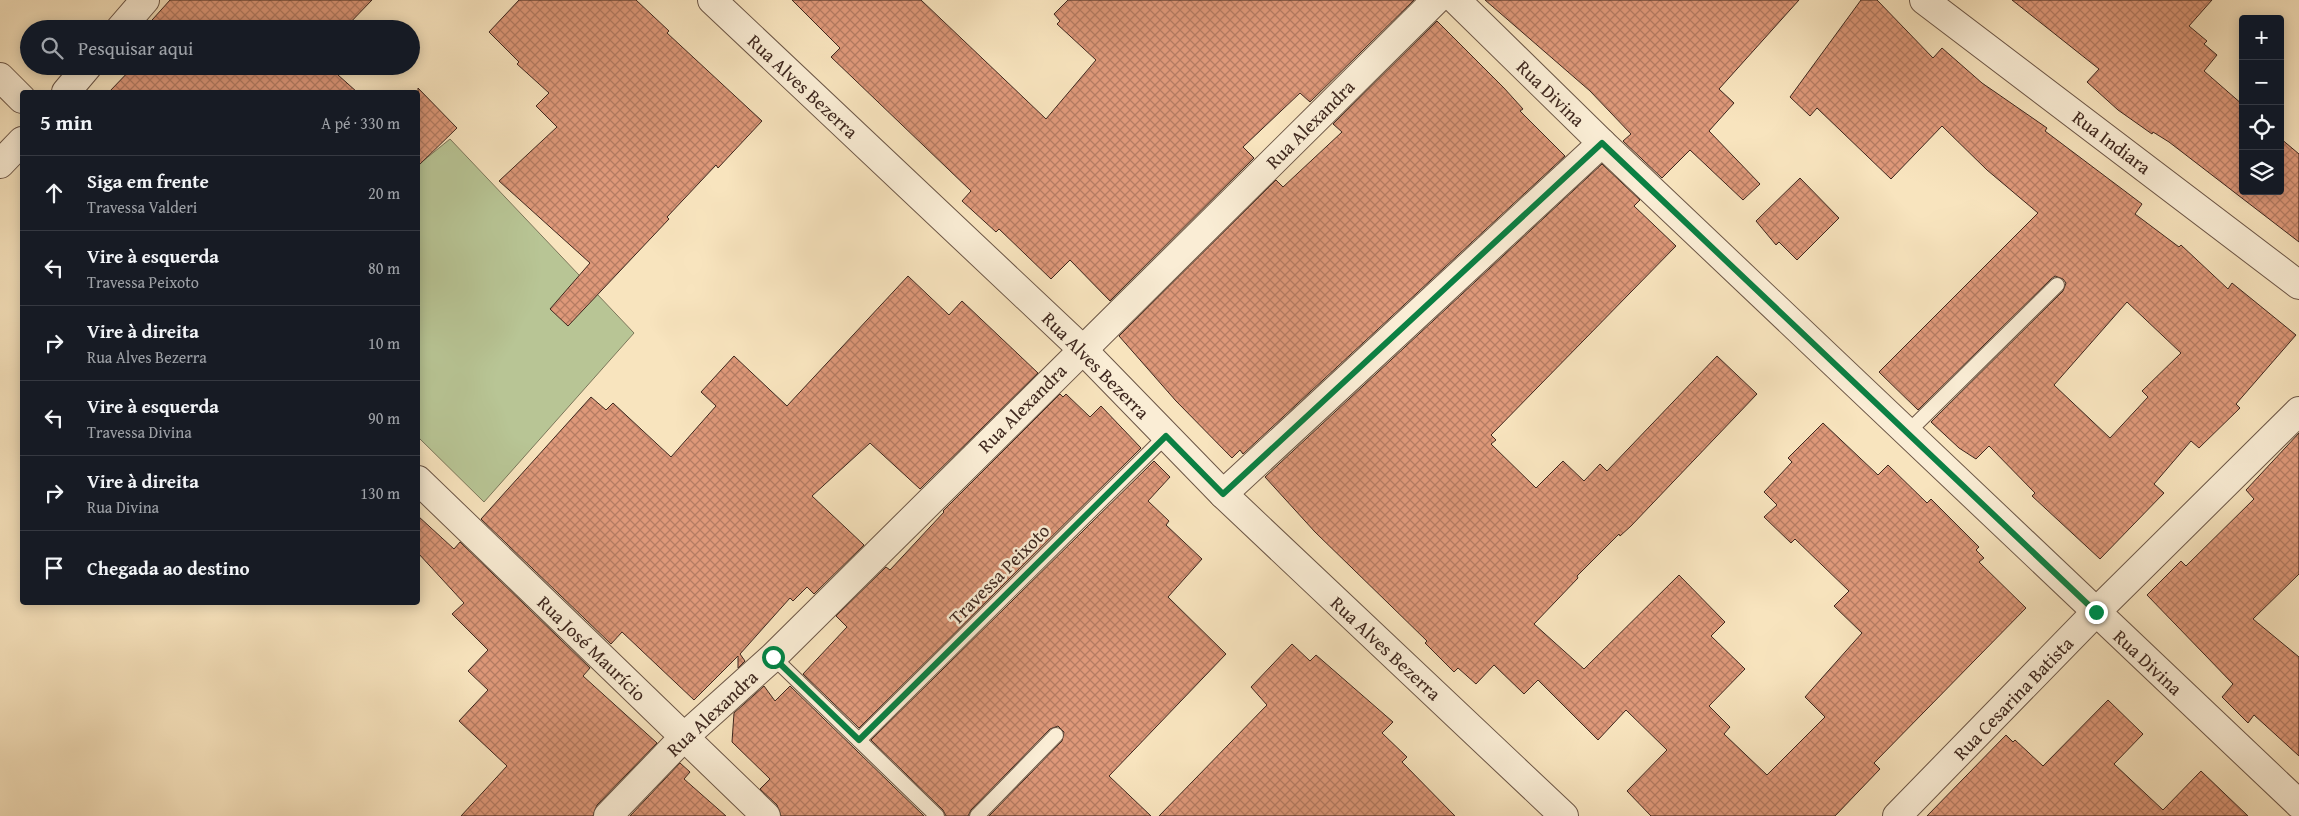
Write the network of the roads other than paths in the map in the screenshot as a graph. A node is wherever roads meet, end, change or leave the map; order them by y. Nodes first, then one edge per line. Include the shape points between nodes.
1 (144, 0) edge
2 (712, 0) edge
3 (1436, 0) edge
4 (1456, 0) edge
5 (1924, 0) edge
6 (127, 20) edge
7 (80, 75) edge
8 (0, 77) edge
9 (68, 90) edge
10 (20, 97) edge
11 (20, 143) edge
12 (1602, 143) junction
13 (0, 164) edge
14 (2057, 285) dead end
15 (2299, 285) edge
16 (1082, 349) junction
17 (2299, 411) edge
18 (1907, 433) junction
19 (1166, 436) junction
20 (420, 482) edge
21 (1223, 494) junction
22 (2096, 612) junction
23 (773, 657) junction
24 (1056, 735) dead end
25 (684, 737) junction
26 (859, 740) junction
27 (2299, 804) edge
28 (608, 816) edge
29 (766, 816) edge
30 (937, 816) edge
31 (977, 816) edge
32 (1564, 816) edge
33 (1897, 816) edge

1 - 6 street
2 - 16 street, Rua Alves Bezerra
3 - 16 street, Rua Alexandra
4 - 12 street, Rua Divina
5 - 15 street, Rua Indiara
7 - 9 street
8 - 10 street
11 - 13 street
12 - 18 street, Rua Divina
12 - 21 street
14 - 18 lane
16 - 19 street, Rua Alves Bezerra
16 - 23 street, Rua Alexandra
17 - 22 street, Rua Cesarina Batista
18 - 22 street, Rua Divina
19 - 21 street, Rua Alves Bezerra
19 - 26 lane, Travessa Peixoto
20 - 25 street, Rua José Maurício
21 - 32 street, Rua Alves Bezerra
22 - 27 street, Rua Divina
22 - 33 street, Rua Cesarina Batista
23 - 25 street, Rua Alexandra
23 - 26 lane
24 - 31 lane
25 - 28 street, Rua Alexandra
25 - 29 street, Rua José Maurício
26 - 30 lane

